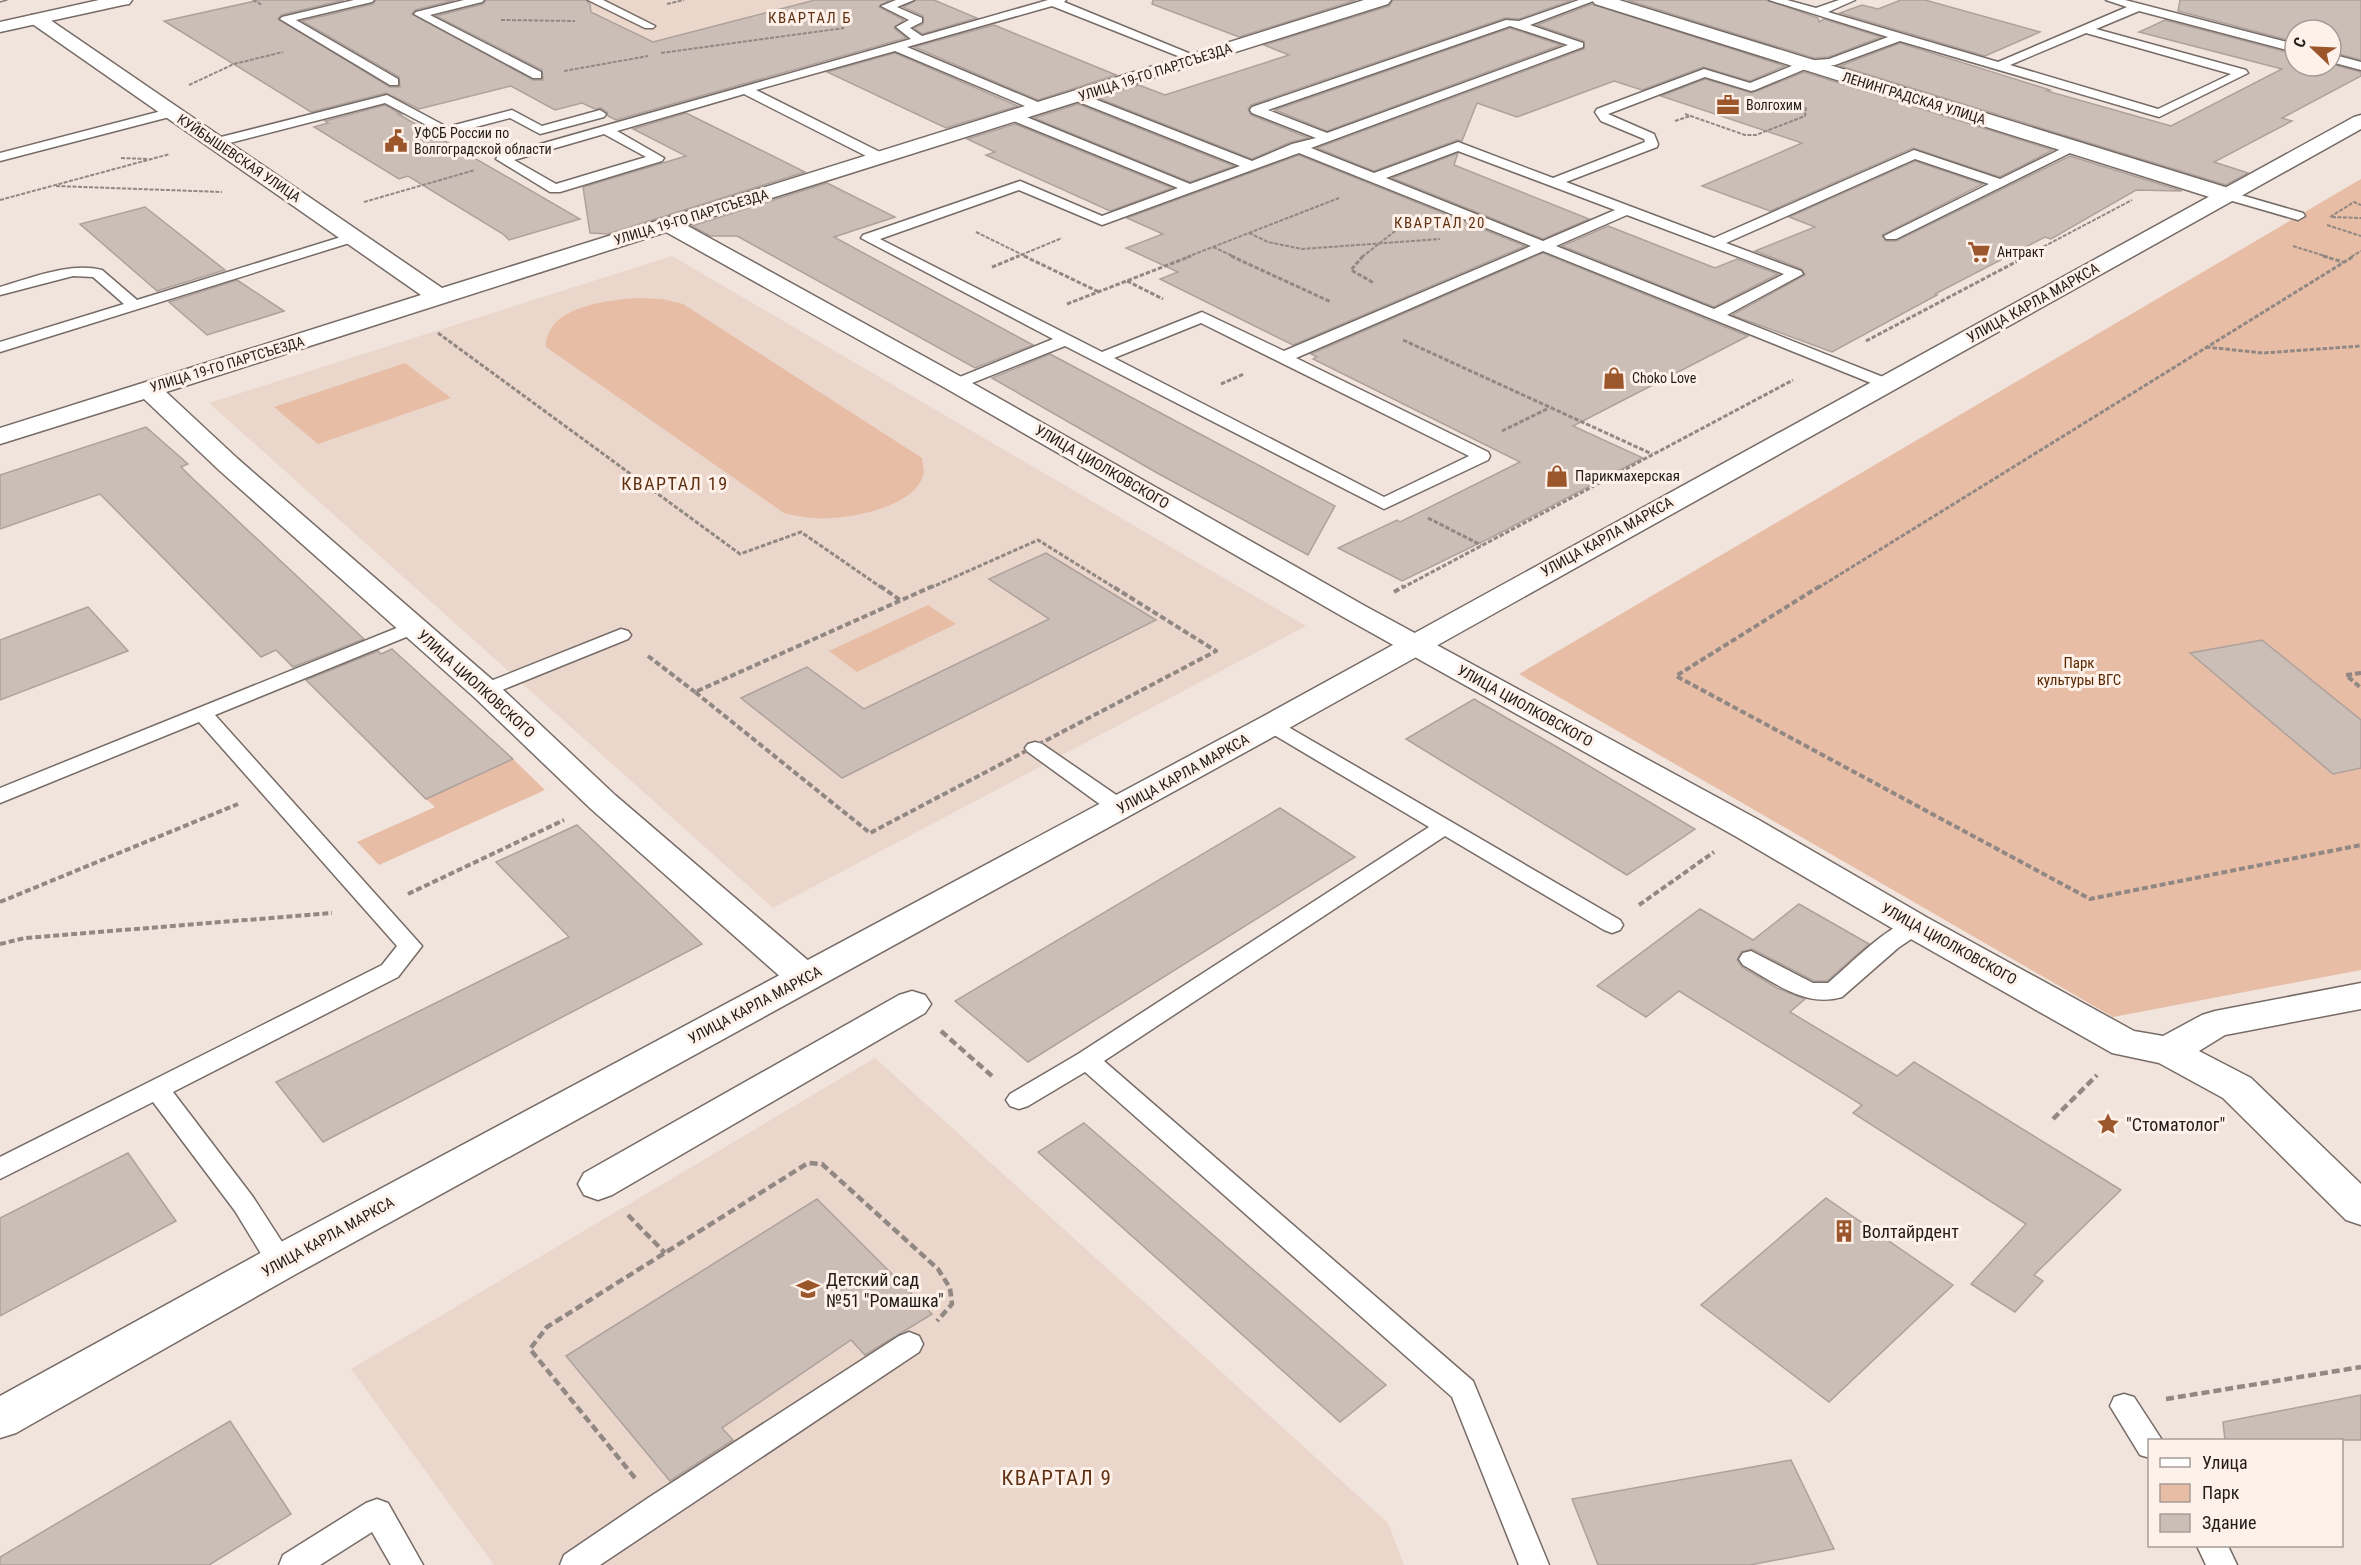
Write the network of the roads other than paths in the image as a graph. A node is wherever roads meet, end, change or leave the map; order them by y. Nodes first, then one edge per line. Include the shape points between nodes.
1 (123, 0) edge
2 (368, 0) edge
3 (478, 0) edge
4 (594, 0) edge
5 (908, 0) edge
6 (1382, 0) edge
7 (1590, 0) edge
8 (1601, 0) edge
9 (1775, 0) edge
10 (1849, 0) edge
11 (2112, 0) edge
12 (1056, 1) edge
13 (2138, 7) junction
14 (1817, 12) junction
15 (37, 18) junction
16 (1519, 25) junction
17 (649, 26) dead end
18 (0, 27) edge
19 (2085, 29) junction
20 (1899, 37) junction
21 (921, 40) junction
22 (2283, 45) edge
23 (896, 47) junction
24 (1197, 59) junction
25 (2343, 61) edge
26 (1808, 64) junction
27 (1999, 66) junction
28 (2361, 66) edge
29 (537, 75) road end
30 (394, 82) dead end
31 (746, 90) junction
32 (1078, 97) junction
33 (1041, 108) junction
34 (173, 112) junction
35 (600, 114) dead end
36 (1015, 117) junction
37 (2361, 121) edge
38 (606, 130) junction
39 (1325, 137) junction
40 (218, 142) junction
41 (1297, 147) junction
42 (2074, 148) junction
43 (0, 157) edge
44 (881, 158) junction
45 (1250, 165) junction
46 (1378, 179) junction
47 (1554, 182) junction
48 (2000, 183) junction
49 (1189, 189) junction
50 (2227, 195) junction
51 (1627, 210) junction
52 (2298, 216) dead end
53 (668, 224) junction
54 (1891, 236) dead end
55 (354, 237) junction
56 (1714, 243) junction
57 (1543, 245) junction
58 (0, 291) edge
59 (440, 297) junction
60 (135, 306) junction
61 (1715, 315) junction
62 (1065, 340) junction
63 (0, 347) edge
64 (1284, 357) junction
65 (1101, 358) junction
66 (957, 384) junction
67 (1887, 384) junction
68 (148, 389) junction
69 (0, 436) edge
70 (414, 627) junction
71 (621, 635) road end
72 (1414, 644) junction
73 (485, 690) junction
74 (202, 714) junction
75 (1271, 725) junction
76 (1035, 748) road end
77 (0, 796) edge
78 (1120, 808) junction
79 (1444, 827) junction
80 (1612, 925) road end
81 (1915, 926) junction
82 (1752, 959) dead end
83 (805, 978) junction
84 (2361, 996) edge
85 (912, 1004) road end
86 (2168, 1051) junction
87 (1087, 1060) junction
88 (157, 1090) junction
89 (1020, 1100) road end
90 (0, 1169) edge
91 (610, 1196) road end
92 (2361, 1209) edge
93 (282, 1262) junction
94 (909, 1344) road end
95 (2124, 1406) road end
96 (0, 1419) edge
97 (2148, 1443) edge
98 (2213, 1547) edge
99 (294, 1565) edge
100 (408, 1565) edge
101 (575, 1565) edge
102 (1534, 1565) edge
103 (2222, 1565) edge

1 - 15 street
2 - 30 lane via 286,19
3 - 29 lane via 420,14
4 - 17 lane
5 - 21 lane via 887,6 918,20 902,27
6 - 24 street, УЛИЦА 19-ГО ПАРТСЪЕЗДА
7 - 16 lane
8 - 26 street, ЛЕНИНГРАДСКАЯ УЛИЦА
9 - 14 lane
10 - 14 lane
11 - 13 lane
12 - 21 lane
12 - 24 lane
13 - 19 lane
13 - 22 lane
14 - 20 lane
15 - 18 street
15 - 34 street, КУЙБЫШЕВСКАЯ УЛИЦА
16 - 39 lane via 1579,45
16 - 39 lane via 1510,22 1256,110
19 - 27 lane
19 - 27 lane via 2242,73 2159,113
20 - 26 lane via 1831,62
20 - 27 lane
21 - 23 lane
23 - 31 lane
23 - 33 lane
24 - 32 street, УЛИЦА 19-ГО ПАРТСЪЕЗДА
25 - 28 lane
26 - 42 street, ЛЕНИНГРАДСКАЯ УЛИЦА
26 - 47 lane via 1751,87 1704,74 1601,112 1605,118 1649,138 1652,144
31 - 38 lane
31 - 44 lane
32 - 33 street, УЛИЦА 19-ГО ПАРТСЪЕЗДА
32 - 45 lane
33 - 36 street, УЛИЦА 19-ГО ПАРТСЪЕЗДА
34 - 40 street, КУЙБЫШЕВСКАЯ УЛИЦА
34 - 43 lane
35 - 40 lane via 540,130 512,114 445,131 387,99
36 - 44 street, УЛИЦА 19-ГО ПАРТСЪЕЗДА
36 - 49 lane
37 - 50 street, УЛИЦА КАРЛА МАРКСА
38 - 38 lane via 657,158 555,189 503,159
39 - 41 lane
40 - 55 street, КУЙБЫШЕВСКАЯ УЛИЦА
41 - 45 lane
41 - 46 lane
42 - 48 lane
42 - 50 street, ЛЕНИНГРАДСКАЯ УЛИЦА
44 - 53 street, УЛИЦА 19-ГО ПАРТСЪЕЗДА
45 - 49 lane
46 - 47 lane via 1458,146
46 - 57 lane
47 - 51 lane
48 - 54 lane
48 - 56 lane via 1914,154
49 - 62 lane via 1102,221 1020,185 868,238
50 - 52 lane
50 - 67 street, УЛИЦА КАРЛА МАРКСА
51 - 56 lane
51 - 57 lane
53 - 59 street, УЛИЦА 19-ГО ПАРТСЪЕЗДА
53 - 66 street, УЛИЦА ЦИОЛКОВСКОГО
55 - 59 street, КУЙБЫШЕВСКАЯ УЛИЦА
55 - 60 lane
56 - 61 lane via 1796,274
57 - 61 lane
57 - 64 lane
58 - 60 lane via 73,272 97,273
59 - 68 street, УЛИЦА 19-ГО ПАРТСЪЕЗДА
60 - 63 lane
61 - 67 lane
62 - 65 lane
62 - 66 lane
64 - 65 lane via 1202,317
64 - 65 lane via 1482,456 1384,504
66 - 72 street, УЛИЦА ЦИОЛКОВСКОГО
67 - 72 street, УЛИЦА КАРЛА МАРКСА
68 - 69 street, УЛИЦА 19-ГО ПАРТСЪЕЗДА
68 - 70 street, УЛИЦА ЦИОЛКОВСКОГО
70 - 73 street, УЛИЦА ЦИОЛКОВСКОГО
70 - 74 lane
71 - 73 lane
72 - 75 street, УЛИЦА КАРЛА МАРКСА
72 - 81 street, УЛИЦА ЦИОЛКОВСКОГО
73 - 83 street, УЛИЦА ЦИОЛКОВСКОГО via 603,802
74 - 77 lane
74 - 88 lane via 410,946 390,971
75 - 78 street, УЛИЦА КАРЛА МАРКСА
75 - 79 lane
76 - 78 lane
78 - 83 street, УЛИЦА КАРЛА МАРКСА
79 - 80 lane
79 - 87 lane
81 - 82 lane via 1834,991 1809,992
81 - 86 street, УЛИЦА ЦИОЛКОВСКОГО via 2125,1043
83 - 93 street, УЛИЦА КАРЛА МАРКСА
84 - 86 street via 2215,1024
85 - 91 street
86 - 92 street, УЛИЦА ЦИОЛКОВСКОГО via 2237,1088
87 - 89 lane
87 - 102 lane via 1463,1390
88 - 90 lane
88 - 93 lane via 244,1204
93 - 96 street, УЛИЦА КАРЛА МАРКСА
94 - 101 lane
95 - 97 lane
98 - 103 lane
99 - 100 lane via 377,1512

